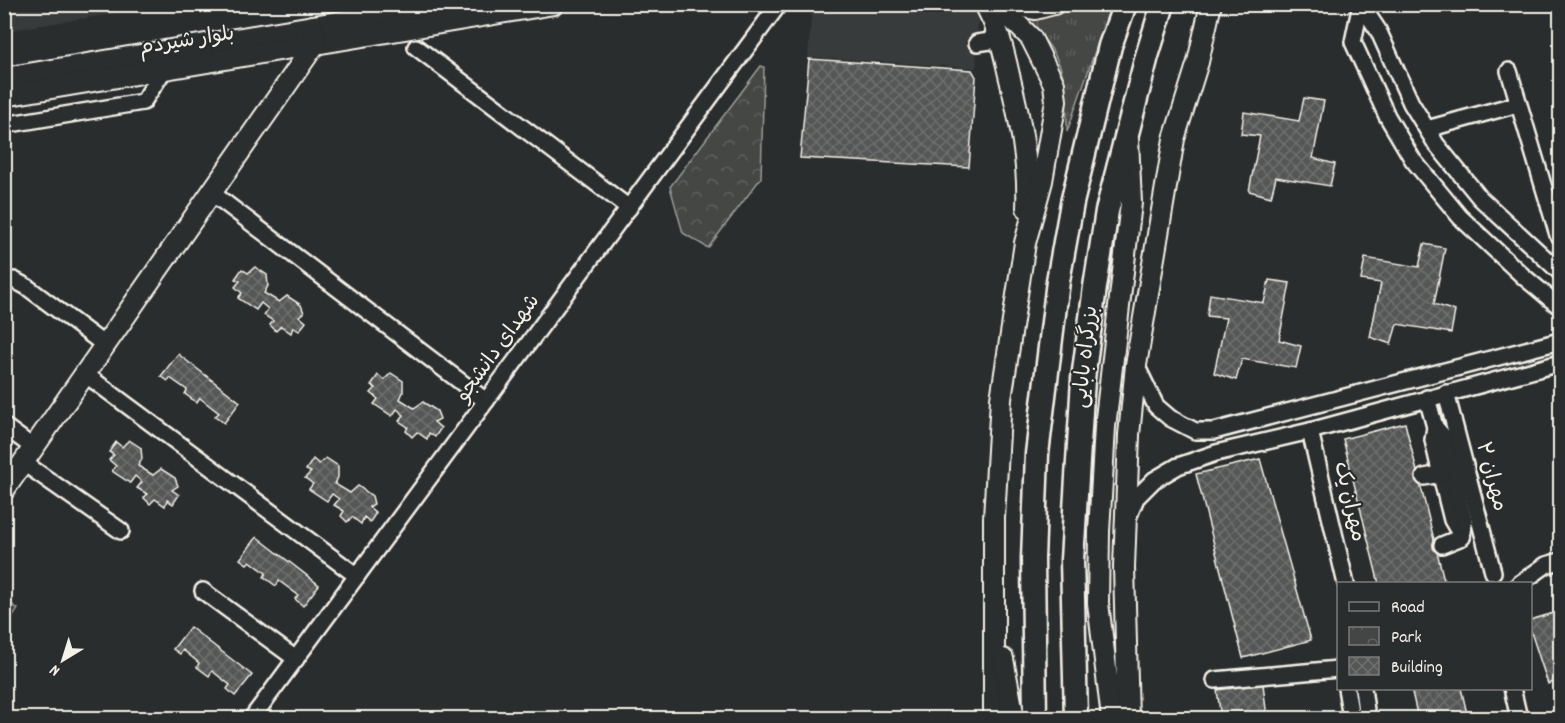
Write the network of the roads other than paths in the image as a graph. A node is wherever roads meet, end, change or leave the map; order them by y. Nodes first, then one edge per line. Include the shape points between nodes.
1 (444, 4) edge
2 (554, 4) edge
3 (779, 4) edge
4 (985, 4) edge
5 (993, 4) edge
6 (1006, 4) edge
7 (1054, 4) edge
8 (1125, 4) edge
9 (1163, 4) edge
10 (1211, 4) edge
11 (1361, 5) edge
12 (997, 27) junction
13 (314, 35) junction
14 (977, 43) dead end
15 (416, 47) dead end
16 (164, 70) junction
17 (1509, 71) dead end
18 (4, 78) edge
19 (4, 96) edge
20 (1518, 104) junction
21 (4, 125) edge
22 (1427, 129) junction
23 (1128, 133) junction
24 (1436, 144) junction
25 (1413, 160) junction
26 (212, 193) junction
27 (629, 208) junction
28 (1558, 235) dead end
29 (1025, 243) junction
30 (1560, 272) edge
31 (4, 283) edge
32 (1560, 307) edge
33 (1560, 341) edge
34 (106, 346) junction
35 (1560, 363) edge
36 (1136, 365) junction
37 (85, 374) junction
38 (1367, 393) junction
39 (1446, 393) junction
40 (1426, 398) junction
41 (486, 401) junction
42 (1372, 414) junction
43 (4, 426) edge
44 (1310, 431) junction
45 (1214, 432) junction
46 (1216, 453) junction
47 (29, 455) junction
48 (1424, 477) dead end
49 (1443, 483) junction
50 (4, 490) edge
51 (1125, 523) junction
52 (121, 531) dead end
53 (1442, 545) dead end
54 (1560, 561) edge
55 (1493, 572) dead end
56 (357, 576) junction
57 (1346, 582) edge
58 (1521, 582) edge
59 (203, 591) dead end
60 (994, 612) junction
61 (296, 659) junction
62 (1337, 669) edge
63 (1215, 680) dead end
64 (1346, 690) edge
65 (1363, 690) edge
66 (1512, 690) edge
67 (252, 718) edge
68 (994, 718) edge
69 (1014, 718) edge
70 (1035, 718) edge
71 (1076, 718) edge
72 (1112, 718) edge
73 (1128, 718) edge
74 (1351, 718) edge
75 (1367, 718) edge
76 (1518, 718) edge

1 - 13 main road, بلوار شیردم
2 - 13 main road, بلوار شیردم
3 - 27 street, شهدای دانشجو
4 - 12 main road
5 - 29 main road via 1031,38 1054,84 1056,101 1042,181
6 - 7 main road via 1035,9
8 - 70 highway, بزرگراه بابایی via 1110,46 1072,203 1058,281 1037,454 1033,559
9 - 23 highway, بزرگراه بابایی
10 - 36 main road via 1174,140
11 - 22 street via 1378,30
11 - 25 street via 1353,42 1387,116
12 - 14 street via 990,41
12 - 29 main road via 1018,106 1028,179
13 - 16 main road, بلوار شیردم
13 - 18 main road, بلوار شیردم
13 - 26 main road
15 - 27 street
16 - 19 main road, بلوار شیردم
16 - 21 street via 143,102
17 - 20 street
20 - 22 street
20 - 28 street
22 - 24 street
23 - 71 highway, بزرگراه بابایی via 1107,211 1083,379 1072,560
23 - 72 main road via 1131,203 1106,427 1098,572
24 - 25 street
24 - 30 street via 1480,198
25 - 32 street via 1460,217
26 - 34 main road
26 - 41 street
27 - 41 street, شهدای دانشجو
29 - 60 main road via 1001,399 994,518
31 - 34 street via 14,280 27,287
33 - 38 street
34 - 37 main road
35 - 39 street
36 - 45 street via 1156,406 1195,431
36 - 51 main road
37 - 47 main road
37 - 56 street
38 - 42 street
38 - 45 street
39 - 40 street
39 - 55 street, مهران ۲
40 - 42 street
40 - 49 street via 1435,427 1433,440
41 - 56 street, شهدای دانشجو
42 - 44 street
43 - 47 street
44 - 46 street
44 - 57 street, مهران یک
45 - 46 street
46 - 51 street via 1178,466 1154,480 1136,498
47 - 50 main road
47 - 52 street
48 - 49 street
49 - 53 street via 1452,520 1462,537
51 - 73 main road
54 - 58 street via 1546,565
56 - 61 street, شهدای دانشجو
59 - 61 street
60 - 68 main road
60 - 69 main road
61 - 67 street, شهدای دانشجو
62 - 63 street
64 - 74 street
65 - 75 street
66 - 76 street

